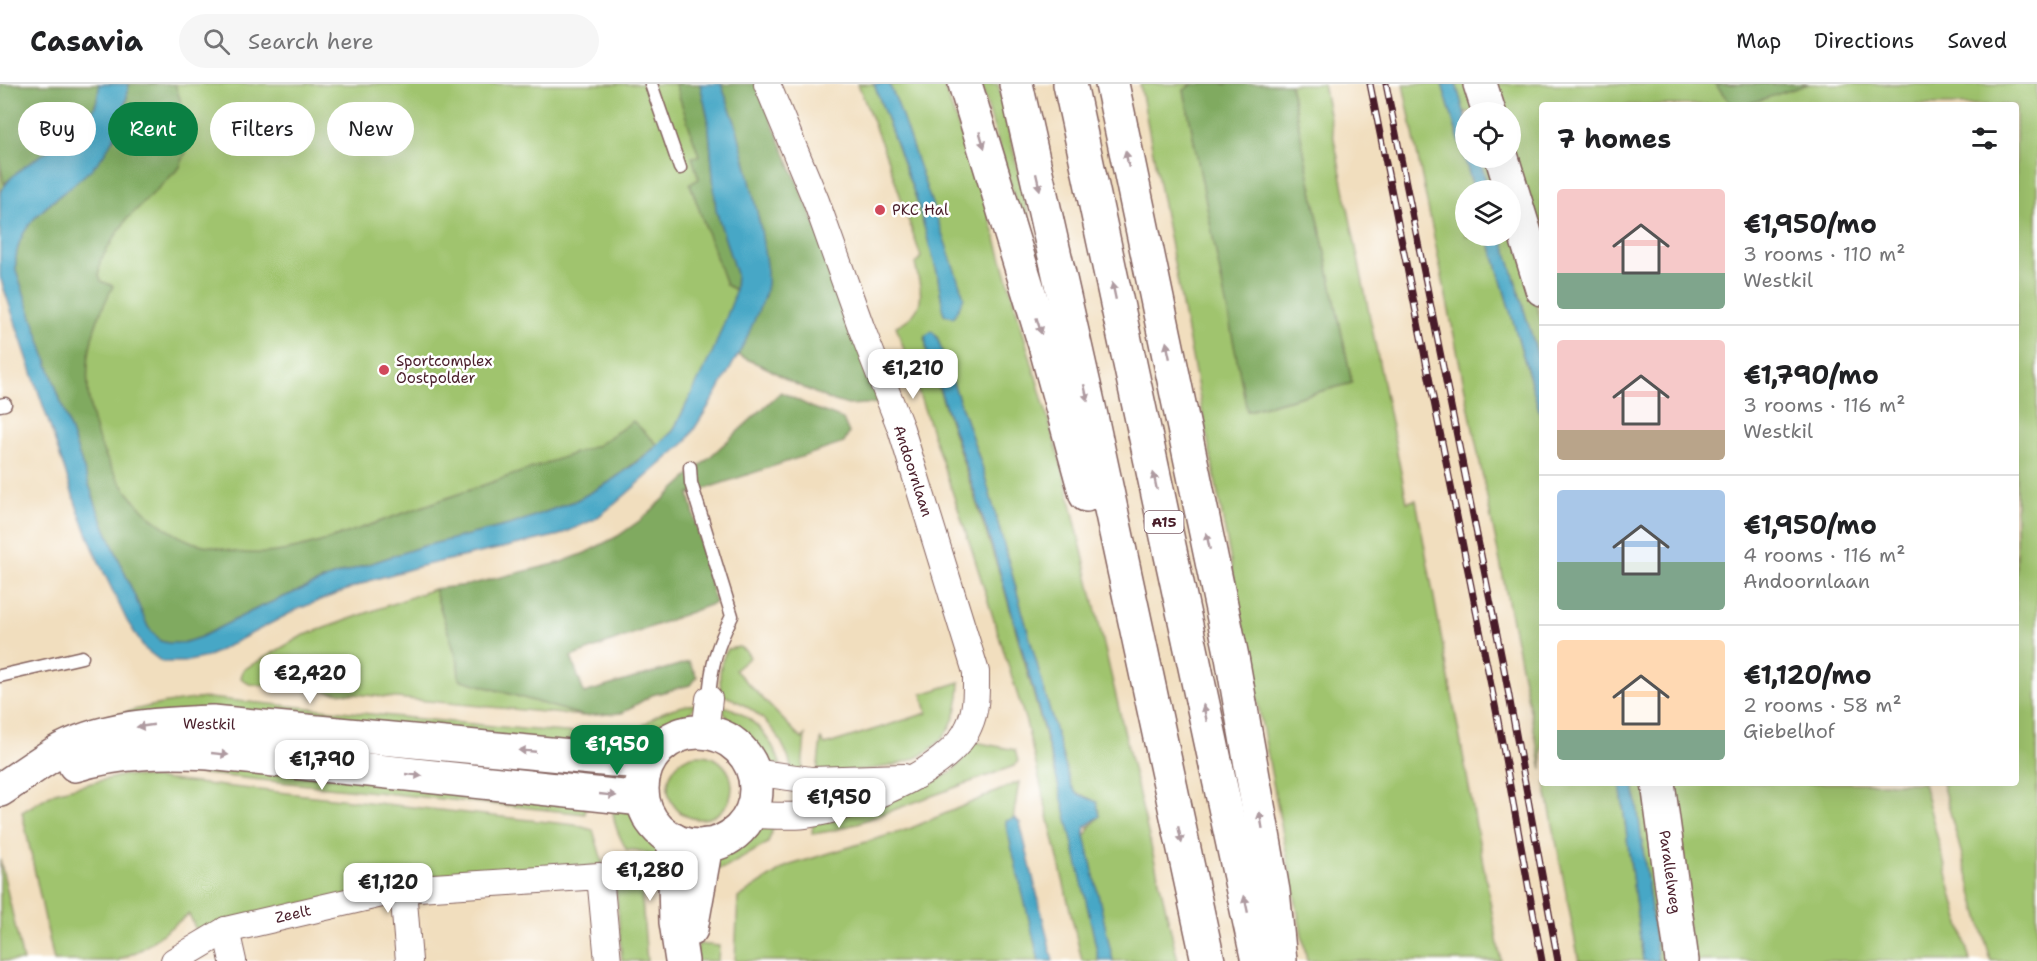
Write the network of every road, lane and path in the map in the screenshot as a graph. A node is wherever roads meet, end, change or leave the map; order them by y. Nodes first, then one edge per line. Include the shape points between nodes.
1 (651, 84) edge
2 (767, 84) edge
3 (964, 84) edge
4 (1016, 84) edge
5 (1070, 84) edge
6 (1112, 84) edge
7 (1480, 84) edge
8 (1486, 102) edge
9 (680, 168) dead end
10 (1505, 168) edge
11 (1539, 279) edge
12 (690, 467) dead end
13 (81, 657) dead end
14 (0, 676) edge
15 (709, 699) joint
16 (705, 732) junction
17 (648, 762) junction
18 (753, 772) junction
19 (914, 776) junction
20 (1168, 778) junction
21 (1658, 786) edge
22 (0, 791) edge
23 (642, 799) junction
24 (749, 815) junction
25 (674, 840) junction
26 (706, 845) junction
27 (403, 889) junction
28 (226, 930) junction
29 (682, 960) edge
30 (174, 961) edge
31 (233, 961) edge
32 (409, 961) edge
33 (608, 961) edge
34 (1208, 961) edge
35 (1258, 961) edge
36 (1280, 961) edge
37 (1682, 961) edge

1 - 9 lane
2 - 19 street, Andoornlaan via 816,201 901,429 976,672 969,728 952,750
3 -> 20 main road via 1083,480 1136,703
4 -> 20 main road
35 -> 5 main road, A15
36 -> 6 main road, A15 via 1273,891 1232,657
7 - 8 main road
10 - 11 main road
12 - 15 lane via 691,483 732,616 717,646
13 - 14 lane
15 - 16 street
16 - 17 main road via 678,735 666,741
16 - 18 main road via 722,736 735,745
17 -> 22 main road, Westkil via 213,722 160,724 122,729 56,753
17 - 23 main road via 642,779
18 - 19 street via 811,780
18 - 24 main road via 756,794
19 - 24 street, Andoornlaan via 856,803 807,815
20 -> 34 main road
21 - 37 main road, Parallelweg
22 -> 23 main road, Westkil via 96,759 165,752 209,753
23 - 25 main road via 653,823
24 - 26 main road via 736,832
25 - 26 main road
25 - 29 main road via 676,922
26 - 29 main road via 693,922
27 - 28 street, Zeelt
27 - 32 street
27 - 33 street, Zeelt via 600,876
28 - 30 street, Zeelt
28 - 31 street

